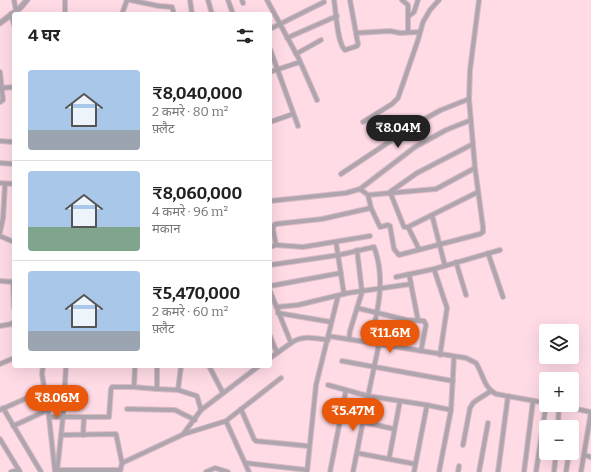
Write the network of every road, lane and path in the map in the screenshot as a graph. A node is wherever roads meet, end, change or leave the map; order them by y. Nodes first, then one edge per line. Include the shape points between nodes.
1 (14, 0) edge
2 (27, 0) edge
3 (65, 0) edge
4 (128, 0) edge
5 (190, 0) edge
6 (208, 0) edge
7 (228, 0) edge
8 (267, 0) edge
9 (334, 0) edge
10 (350, 0) edge
11 (402, 0) edge
12 (418, 0) edge
13 (435, 0) edge
14 (439, 0) edge
15 (479, 0) edge
16 (324, 2) dead end
17 (434, 5) junction
18 (16, 10) junction
19 (14, 12) edge
20 (65, 12) edge
21 (123, 12) edge
22 (173, 12) edge
23 (192, 12) edge
24 (211, 12) edge
25 (232, 12) edge
26 (11, 14) joint
27 (337, 16) junction
28 (409, 16) junction
29 (12, 18) edge
30 (0, 23) edge
31 (279, 24) junction
32 (272, 28) edge
33 (408, 32) junction
34 (420, 32) junction
35 (356, 34) junction
36 (287, 38) junction
37 (321, 40) dead end
38 (296, 54) junction
39 (272, 55) edge
40 (300, 62) junction
41 (277, 69) junction
42 (272, 71) edge
43 (0, 72) edge
44 (1, 78) edge
45 (12, 87) edge
46 (2, 88) junction
47 (469, 99) junction
48 (317, 100) dead end
49 (0, 102) edge
50 (293, 114) junction
51 (272, 120) edge
52 (471, 120) junction
53 (363, 122) dead end
54 (298, 126) dead end
55 (0, 141) edge
56 (12, 142) edge
57 (473, 144) junction
58 (0, 163) edge
59 (12, 164) edge
60 (475, 168) junction
61 (341, 174) dead end
62 (2, 183) edge
63 (12, 184) edge
64 (360, 189) junction
65 (390, 192) junction
66 (478, 192) junction
67 (368, 195) junction
68 (272, 201) edge
69 (371, 208) junction
70 (432, 215) junction
71 (408, 227) junction
72 (0, 232) edge
73 (0, 236) edge
74 (370, 236) dead end
75 (12, 241) edge
76 (336, 242) junction
77 (276, 245) junction
78 (439, 245) junction
79 (272, 246) edge
80 (419, 249) junction
81 (357, 250) junction
82 (500, 250) dead end
83 (488, 253) junction
84 (339, 255) junction
85 (456, 262) junction
86 (272, 265) edge
87 (445, 266) junction
88 (434, 269) junction
89 (341, 273) junction
90 (409, 274) junction
91 (396, 277) dead end
92 (0, 281) edge
93 (12, 282) edge
94 (411, 284) junction
95 (272, 286) edge
96 (381, 288) junction
97 (362, 292) junction
98 (344, 294) junction
99 (466, 295) dead end
100 (272, 296) edge
101 (338, 296) junction
102 (504, 297) dead end
103 (277, 307) junction
104 (357, 308) junction
105 (278, 313) junction
106 (377, 313) junction
107 (418, 320) junction
108 (331, 322) junction
109 (12, 323) edge
110 (0, 326) edge
111 (328, 338) junction
112 (349, 339) junction
113 (272, 341) edge
114 (370, 342) junction
115 (291, 343) junction
116 (378, 344) junction
117 (420, 351) junction
118 (277, 353) junction
119 (440, 355) junction
120 (272, 357) edge
121 (454, 357) junction
122 (12, 359) edge
123 (342, 361) dead end
124 (0, 364) edge
125 (374, 367) junction
126 (42, 368) edge
127 (66, 368) edge
128 (135, 368) edge
129 (158, 368) edge
130 (181, 368) edge
131 (211, 368) edge
132 (256, 368) edge
133 (281, 378) dead end
134 (453, 381) junction
135 (328, 385) dead end
136 (134, 387) junction
137 (64, 389) junction
138 (157, 389) junction
139 (45, 390) junction
140 (178, 390) junction
141 (346, 390) junction
142 (491, 391) junction
143 (223, 393) junction
144 (368, 396) junction
145 (508, 396) junction
146 (400, 401) junction
147 (533, 401) junction
148 (539, 402) edge
149 (428, 406) junction
150 (1, 409) edge
151 (127, 409) dead end
152 (241, 409) junction
153 (579, 409) edge
154 (48, 410) junction
155 (201, 410) junction
156 (451, 410) junction
157 (545, 412) edge
158 (591, 412) edge
159 (49, 417) junction
160 (84, 417) junction
161 (63, 418) junction
162 (195, 420) junction
163 (226, 421) junction
164 (363, 422) junction
165 (488, 423) dead end
166 (13, 426) junction
167 (394, 429) junction
168 (184, 434) junction
169 (61, 435) junction
170 (83, 435) junction
171 (0, 439) edge
172 (463, 445) dead end
173 (308, 446) junction
174 (357, 453) junction
175 (584, 455) junction
176 (591, 456) edge
177 (388, 459) junction
178 (555, 460) edge
179 (568, 460) edge
180 (122, 463) junction
181 (246, 463) junction
182 (415, 464) junction
183 (459, 466) dead end
184 (20, 471) edge
185 (56, 471) edge
186 (119, 471) edge
187 (307, 471) edge
188 (11, 472) edge
189 (41, 472) edge
190 (206, 472) edge
191 (228, 472) edge
192 (249, 472) edge
193 (330, 472) edge
194 (353, 472) edge
195 (414, 472) edge
196 (439, 472) edge
197 (458, 472) edge
198 (479, 472) edge
199 (498, 472) edge
200 (524, 472) edge
201 (536, 472) edge
202 (554, 472) edge
203 (566, 472) edge
204 (581, 472) edge

1 - 18 street
2 - 18 street
3 - 20 street
4 - 21 street
4 - 22 street via 172,7
5 - 23 street
6 - 24 street
7 - 25 street
8 - 31 street
9 - 27 street
10 - 35 street
11 - 28 street via 408,5
12 - 28 street via 414,12
13 - 17 street
14 - 17 street
15 - 47 street
16 - 31 street
17 - 34 street
18 - 19 street
26 - 29 street
26 - 30 street
27 - 35 street via 344,50 358,46
27 - 36 street
28 - 33 street
31 - 32 street
31 - 36 street
33 - 34 street
33 - 35 street
34 - 53 street via 398,98
36 - 38 street
37 - 38 street
38 - 40 street
39 - 41 street
40 - 41 street
40 - 48 street
41 - 42 street
41 - 50 street
43 - 44 street
44 - 46 street
45 - 46 street
46 - 49 street via 3,100
47 - 52 street
47 - 61 street via 419,122
50 - 51 street
50 - 54 street
52 - 57 street
52 - 64 street via 415,147
55 - 56 street
57 - 60 street
57 - 65 street via 417,173
58 - 59 street
60 - 65 street via 436,189
60 - 66 street
62 - 63 street
62 - 72 street via 3,218
64 - 67 street
64 - 68 street via 346,193
65 - 67 street
65 - 71 street via 404,227
66 - 70 street
66 - 78 street via 483,232
67 - 69 street
69 - 77 street via 322,219 276,224 273,229
69 - 80 street via 380,227 390,226 397,254
70 - 71 street
70 - 78 street
71 - 80 street
73 - 75 street
74 - 76 street
76 - 77 street via 302,247
76 - 84 street
77 - 79 street
78 - 80 street
78 - 87 street
81 - 84 street
81 - 96 street via 374,248 380,270
81 - 97 street
82 - 83 street
83 - 85 street
83 - 102 street
84 - 86 street
84 - 89 street
85 - 87 street
85 - 99 street
87 - 88 street
88 - 90 street
88 - 119 street via 447,308
89 - 95 street
89 - 98 street
90 - 91 street
90 - 94 street
92 - 93 street
94 - 96 street
94 - 107 street
96 - 97 street
96 - 106 street
97 - 98 street
97 - 104 street
98 - 101 street
100 - 103 street
101 - 103 street
101 - 108 street
103 - 105 street
104 - 106 street
104 - 112 street
105 - 108 street
105 - 115 street
106 - 107 street
106 - 114 street
107 - 117 street via 426,324
108 - 111 street
109 - 110 street
111 - 112 street
111 - 115 street via 306,338
111 - 173 street via 316,385
112 - 114 street
113 - 118 street
114 - 116 street
115 - 118 street
116 - 117 street
116 - 125 street
117 - 119 street
118 - 120 street
119 - 121 street
121 - 134 street
121 - 142 street via 466,358 476,363
122 - 124 street
123 - 125 street
125 - 134 street
125 - 144 street
126 - 139 street
127 - 137 street
128 - 136 street
129 - 138 street
130 - 140 street
131 - 143 street
132 - 143 street
133 - 152 street
134 - 156 street
135 - 141 street
136 - 138 street
136 - 160 street via 112,387 109,417
137 - 139 street
137 - 161 street
138 - 140 street
139 - 150 street
139 - 154 street
140 - 155 street via 197,396
141 - 144 street
141 - 193 street
142 - 145 street
142 - 172 street via 470,408
143 - 155 street
144 - 146 street
144 - 164 street
145 - 147 street
145 - 199 street
146 - 149 street
146 - 167 street
147 - 148 street
147 - 200 street
149 - 156 street
149 - 182 street
150 - 166 street
151 - 162 street via 175,410
152 - 163 street
152 - 173 street via 256,441
153 - 158 street
154 - 159 street
154 - 166 street
155 - 162 street
156 - 196 street
157 - 201 street
158 - 175 street
159 - 161 street
159 - 185 street
160 - 161 street
160 - 170 street
161 - 169 street
162 - 168 street
163 - 168 street
163 - 181 street
164 - 167 street
164 - 174 street
165 - 198 street
166 - 189 street
167 - 177 street
168 - 180 street
169 - 170 street
169 - 185 street
170 - 180 street via 116,434
171 - 184 street
173 - 187 street
174 - 177 street
174 - 194 street
175 - 176 street
175 - 204 street
177 - 182 street
178 - 202 street
179 - 203 street
180 - 186 street
181 - 187 street
181 - 192 street
182 - 195 street
183 - 197 street
184 - 188 street
185 - 186 street
190 - 191 street via 215,468

